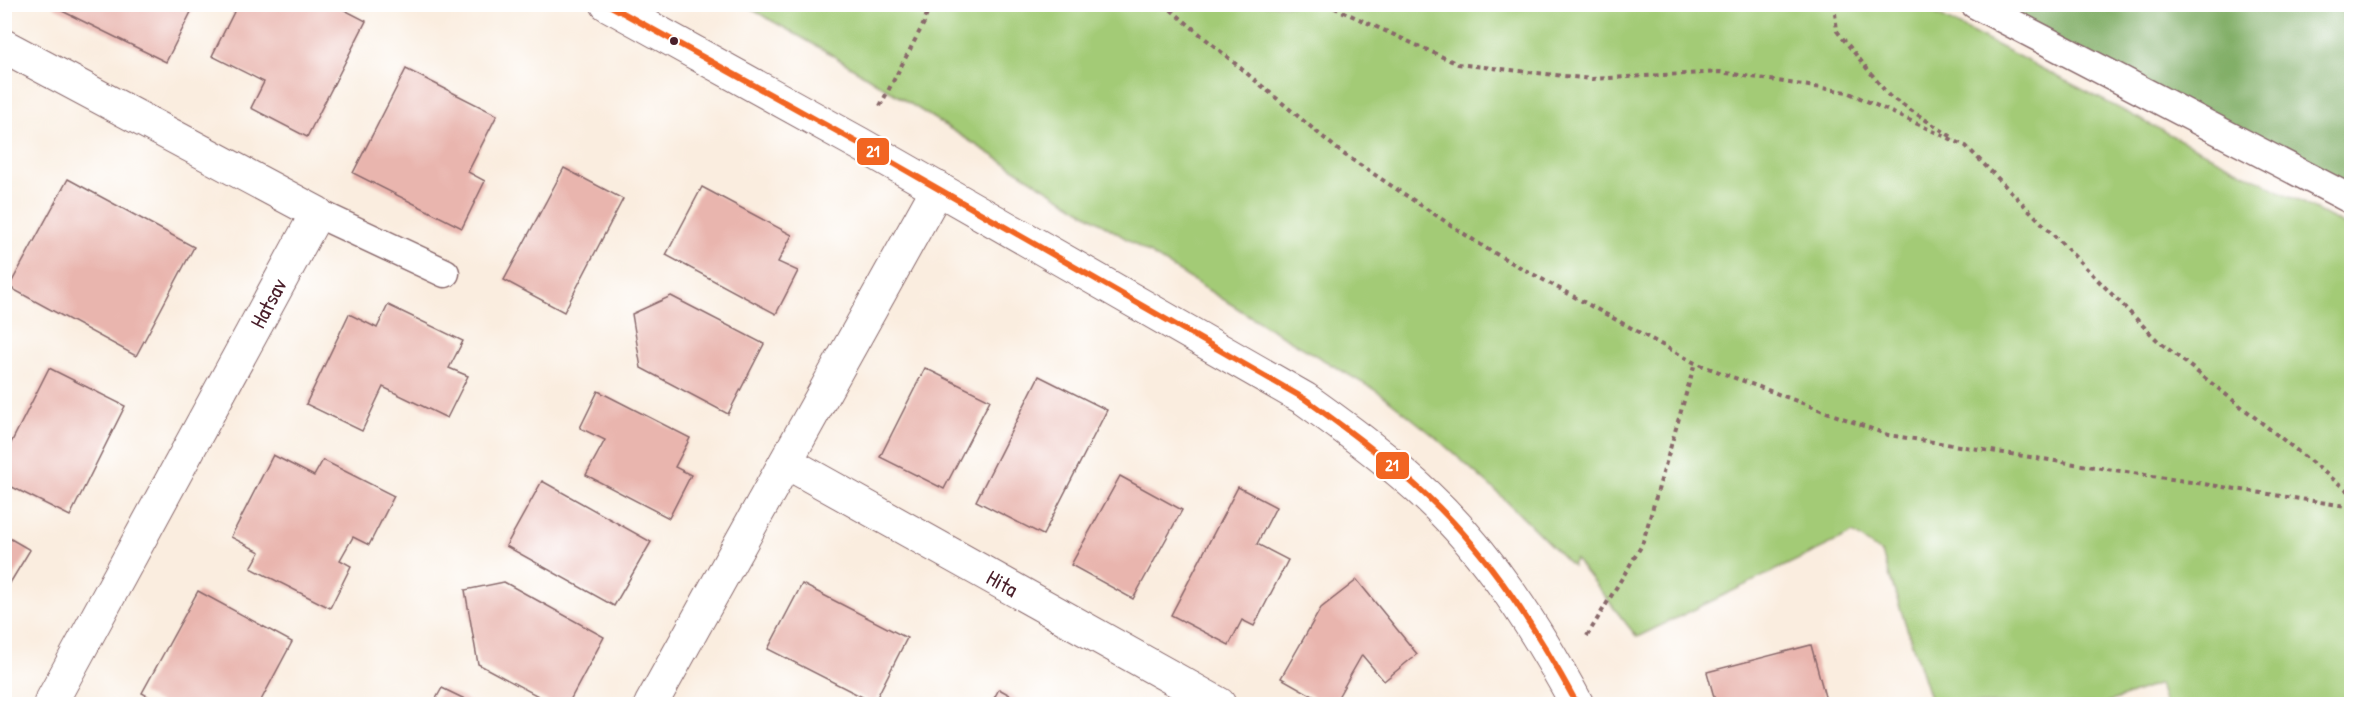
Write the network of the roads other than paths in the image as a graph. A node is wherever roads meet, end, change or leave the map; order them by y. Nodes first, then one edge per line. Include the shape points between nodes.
1 (607, 4) edge
2 (1975, 4) edge
3 (4, 46) edge
4 (938, 188) junction
5 (2352, 200) edge
6 (317, 213) junction
7 (445, 273) dead end
8 (786, 462) junction
9 (1569, 691) edge
10 (50, 705) edge
11 (651, 705) edge
12 (1219, 705) edge

1 - 4 street
2 - 5 lane
3 - 6 street
4 - 8 street
4 - 9 street via 1305,399 1369,446 1428,497 1481,556 1523,613
6 - 7 lane
6 - 10 street, Hatsav
8 - 11 street
8 - 12 street, Hita

